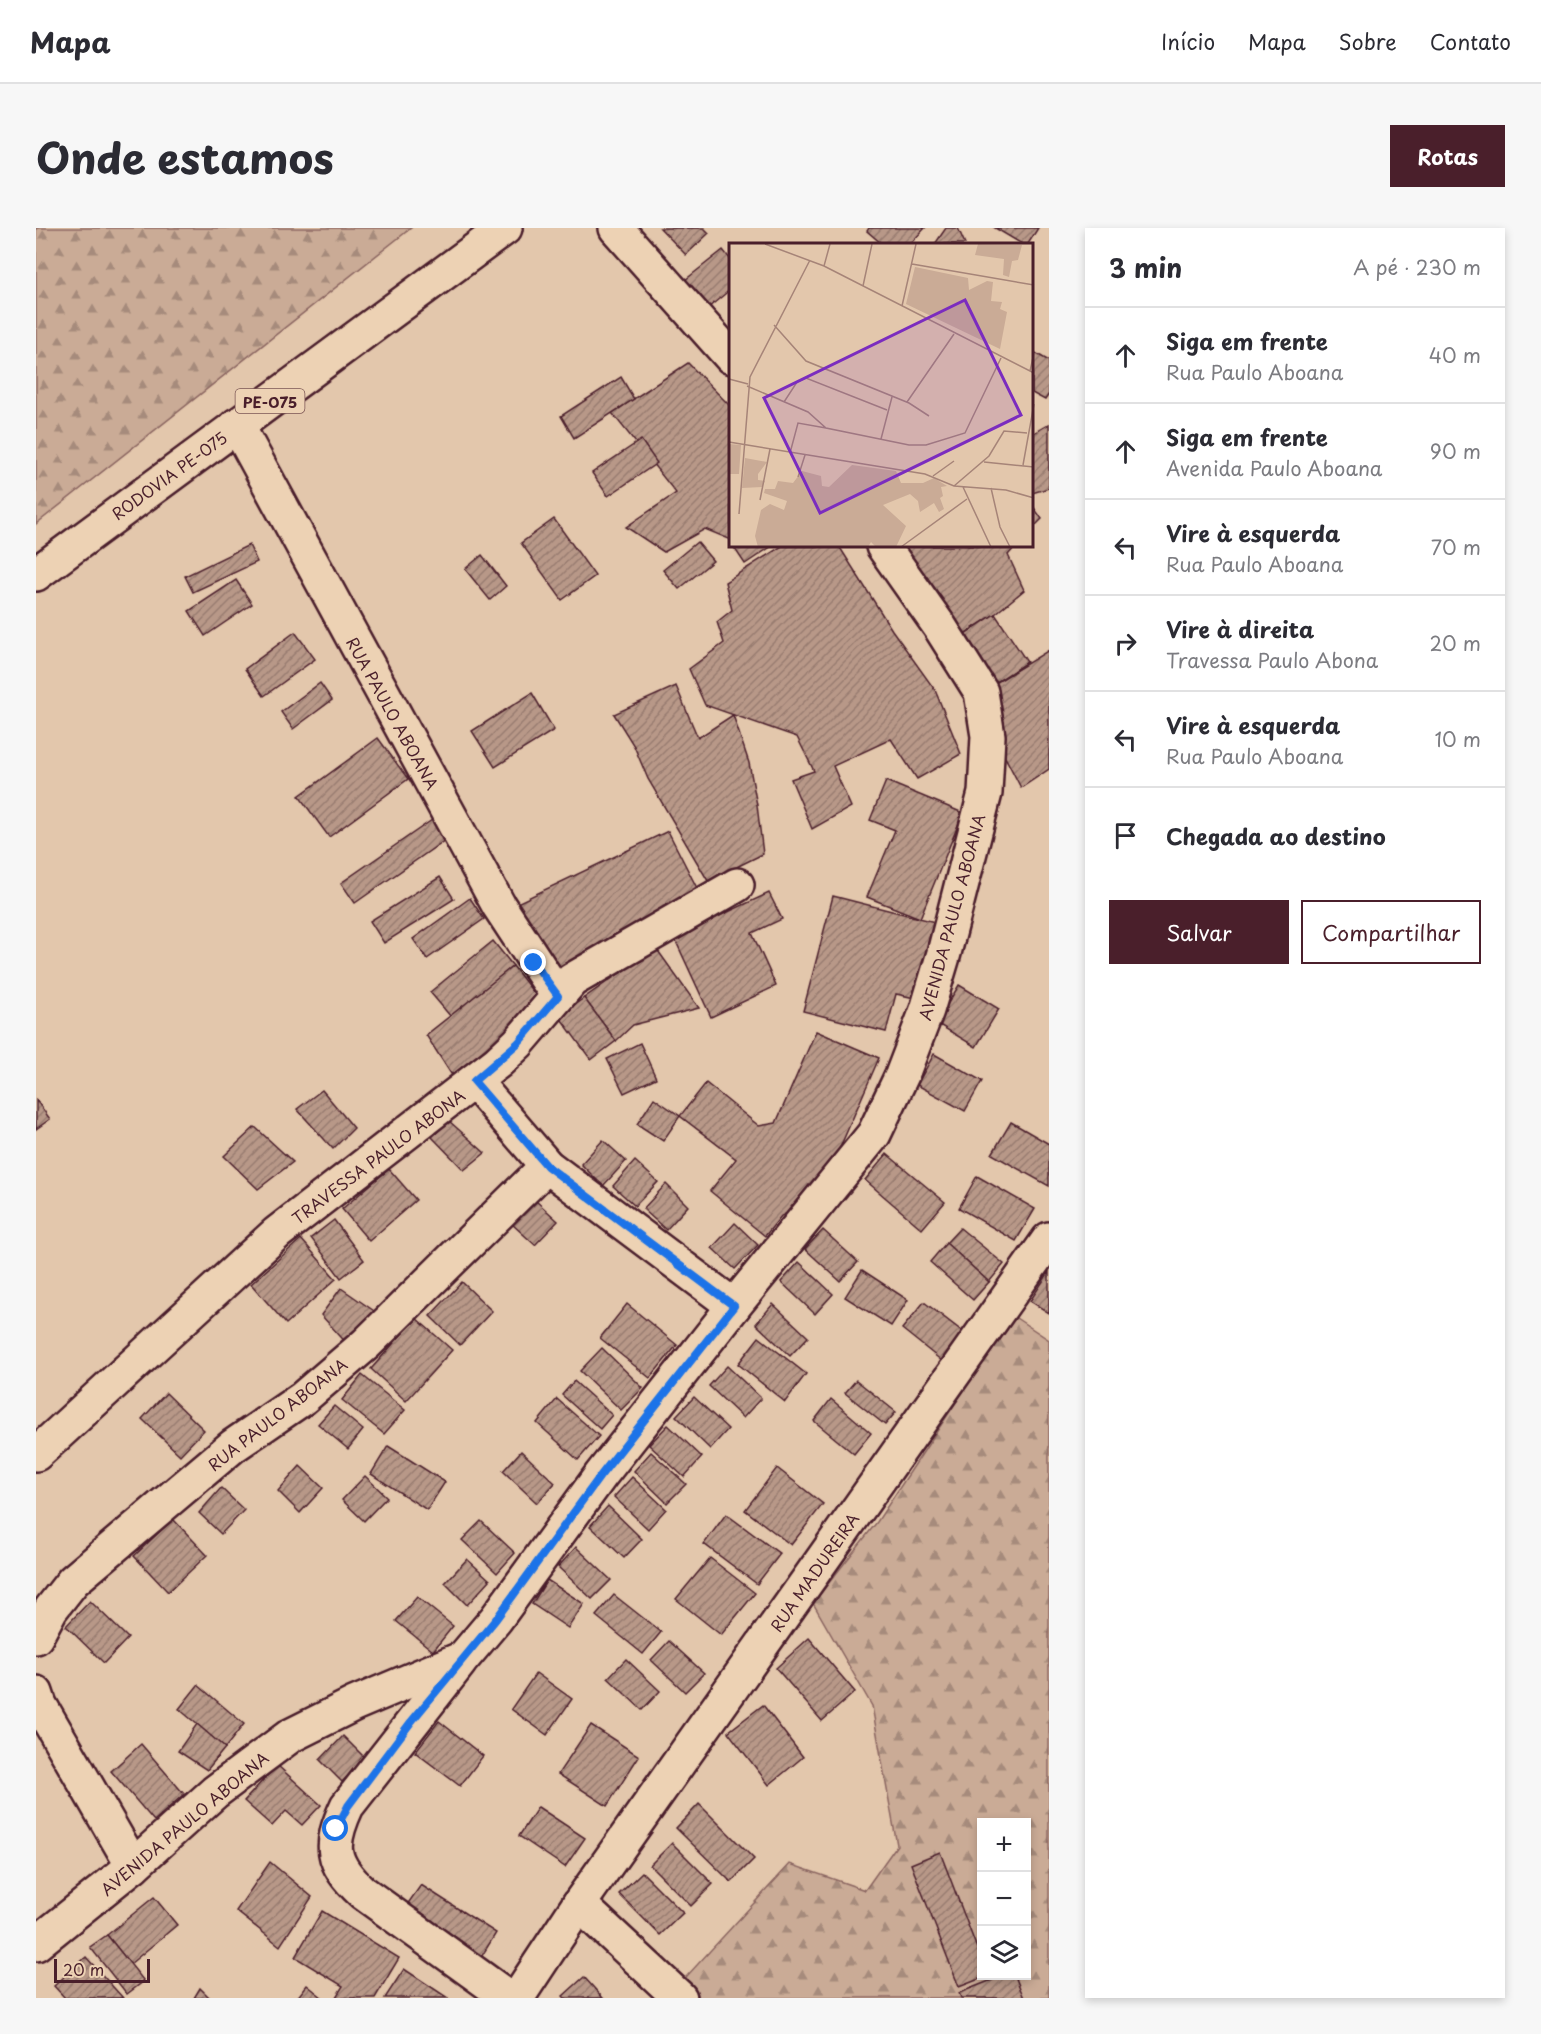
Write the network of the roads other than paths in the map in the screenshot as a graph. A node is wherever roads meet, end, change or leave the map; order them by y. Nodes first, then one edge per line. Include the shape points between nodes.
1 (505, 228) edge
2 (615, 228) edge
3 (729, 355) edge
4 (237, 426) junction
5 (883, 548) edge
6 (36, 574) edge
7 (737, 885) dead end
8 (558, 996) junction
9 (474, 1081) junction
10 (547, 1166) junction
11 (1049, 1239) edge
12 (734, 1306) junction
13 (36, 1454) edge
14 (36, 1637) edge
15 (463, 1658) junction
16 (36, 1693) edge
17 (133, 1866) junction
18 (579, 1904) junction
19 (36, 1944) edge
20 (509, 1998) edge
21 (517, 1998) edge
22 (680, 1998) edge

1 - 4 street, RODOVIA PE-075 / PE-075
2 - 3 street
4 - 6 street, RODOVIA PE-075 / PE-075
4 - 8 street, RUA PAULO ABOANA via 499,906
5 - 12 street, AVENIDA PAULO ABOANA via 981,692 988,736 985,793 927,1010 874,1134
7 - 8 street, TRAVESSA PAULO ABONA via 592,966
8 - 9 street, TRAVESSA PAULO ABONA via 518,1043
9 - 10 street
9 - 13 street, TRAVESSA PAULO ABONA via 277,1233
10 - 12 street
10 - 14 street, RUA PAULO ABOANA via 366,1344 303,1398 233,1446 73,1581
11 - 18 street, RUA MADUREIRA
12 - 15 street, AVENIDA PAULO ABOANA
15 - 17 street, AVENIDA PAULO ABOANA via 290,1736 215,1792
15 - 20 street via 348,1806 336,1829 334,1847 346,1877 362,1892
16 - 17 street
17 - 19 street, AVENIDA PAULO ABOANA
18 - 21 street, RUA MADUREIRA
18 - 22 street

